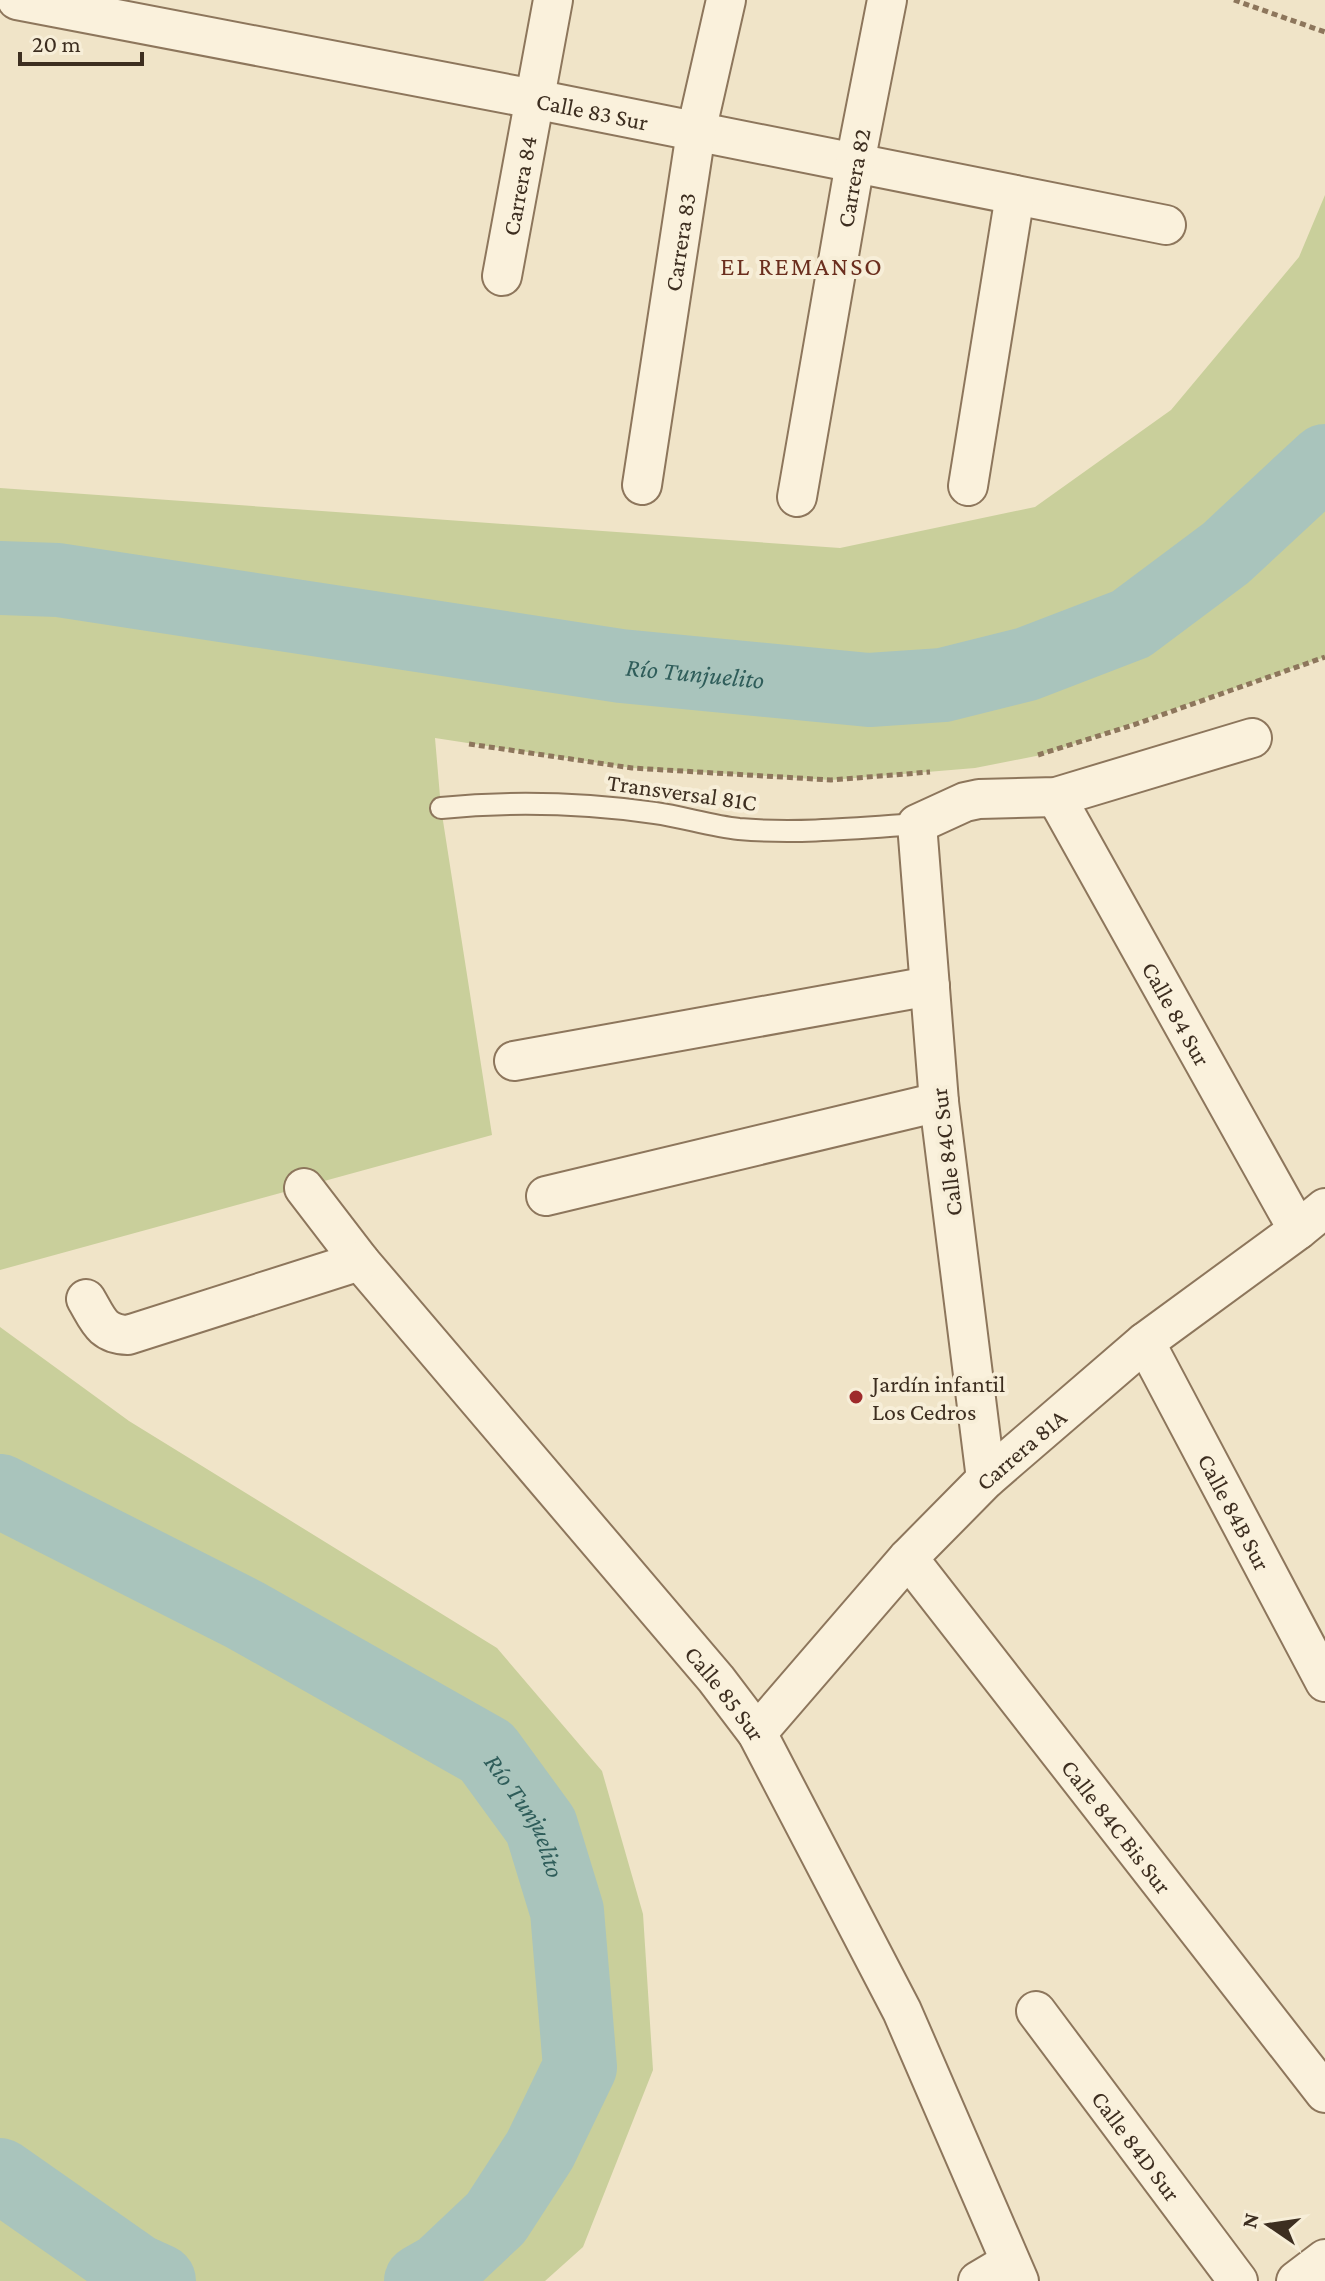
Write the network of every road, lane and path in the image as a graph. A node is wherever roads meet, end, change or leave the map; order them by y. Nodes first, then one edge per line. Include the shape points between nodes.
1 (17, 0) edge
2 (553, 0) edge
3 (726, 0) edge
4 (887, 0) edge
5 (1234, 0) edge
6 (1325, 32) edge
7 (534, 99) junction
8 (696, 132) junction
9 (855, 163) junction
10 (1015, 195) junction
11 (1166, 225) dead end
12 (502, 276) dead end
13 (642, 485) dead end
14 (968, 486) dead end
15 (797, 497) dead end
16 (1325, 657) edge
17 (1252, 738) dead end
18 (469, 744) dead end
19 (1027, 758) dead end
20 (937, 771) dead end
21 (1056, 797) junction
22 (441, 808) dead end
23 (917, 824) junction
24 (930, 986) junction
25 (514, 1061) dead end
26 (939, 1102) junction
27 (304, 1188) dead end
28 (546, 1196) dead end
29 (1312, 1219) edge
30 (360, 1261) junction
31 (86, 1299) dead end
32 (1145, 1342) junction
33 (986, 1479) junction
34 (908, 1558) junction
35 (1325, 1682) edge
36 (757, 1733) junction
37 (1036, 2011) dead end
38 (1325, 2093) edge
39 (1325, 2259) edge
40 (1014, 2271) edge
41 (978, 2281) edge
42 (1238, 2281) edge
43 (1296, 2281) edge

1 - 7 street, Calle 83 Sur
2 - 7 street, Carrera 84
3 - 8 street, Carrera 83
4 - 9 street, Carrera 82
5 - 6 path
7 - 8 street, Calle 83 Sur
7 - 12 street, Carrera 84
8 - 9 street, Calle 83 Sur
8 - 13 street, Carrera 83
9 - 10 street, Calle 83 Sur
9 - 15 street, Carrera 82
10 - 11 street, Calle 83 Sur
10 - 14 street
16 - 19 path
17 - 21 street
18 - 20 path via 632,768 831,780
21 - 23 street via 979,799
21 - 29 street, Calle 84 Sur
22 - 23 lane, Transversal 81C via 499,802 587,805 739,829
23 - 24 street, Calle 84C Sur
24 - 25 street
24 - 26 street, Calle 84C Sur
26 - 28 street
26 - 33 street, Calle 84C Sur
27 - 30 street, Calle 85 Sur
29 - 32 street, Carrera 81A
30 - 31 street via 128,1335 104,1329
30 - 36 street, Calle 85 Sur
32 - 33 street, Carrera 81A
32 - 35 street, Calle 84B Sur
33 - 34 street, Carrera 81A
34 - 36 street, Carrera 81A
34 - 38 street, Calle 84C Bis Sur
36 - 40 street, Calle 85 Sur via 902,2011
37 - 42 street, Calle 84D Sur
39 - 43 street
40 - 41 street

